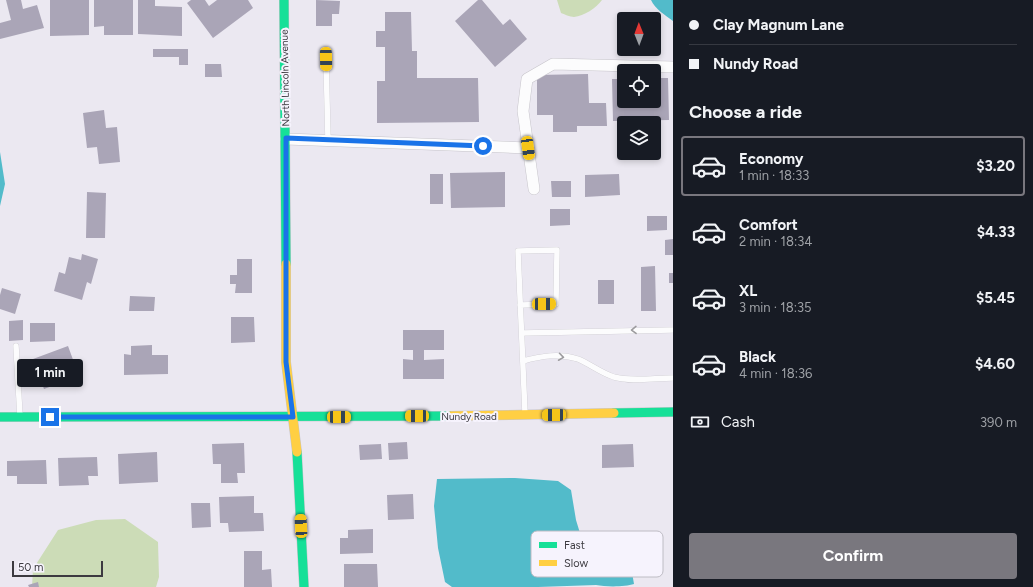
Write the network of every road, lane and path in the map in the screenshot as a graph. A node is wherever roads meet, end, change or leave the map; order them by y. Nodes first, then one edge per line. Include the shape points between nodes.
1 (284, 0) edge
2 (326, 59) dead end
3 (671, 67) edge
4 (286, 138) junction
5 (328, 140) junction
6 (528, 148) junction
7 (534, 189) dead end
8 (520, 305) junction
9 (673, 330) edge
10 (522, 333) junction
11 (16, 346) dead end
12 (523, 361) junction
13 (673, 378) edge
14 (673, 412) edge
15 (525, 415) junction
16 (0, 417) edge
17 (20, 417) junction
18 (293, 417) junction
19 (304, 587) edge

1 - 4 street, North Lincoln Avenue
2 - 5 lane
3 - 6 street via 554,64 527,79 523,111
4 - 5 street
4 - 18 street, North Lincoln Avenue via 286,362
5 - 6 street
6 - 7 street
8 - 8 lane via 518,251 557,250 556,304
8 - 10 lane
9 -> 10 lane
10 - 12 lane
11 - 17 lane
12 -> 13 lane via 557,356 578,360 613,377
12 - 15 lane
14 - 15 street, Nundy Road
15 - 18 street, Nundy Road
16 - 17 street, Nundy Road
17 - 18 street, Nundy Road
18 - 19 street, North Lincoln Avenue

